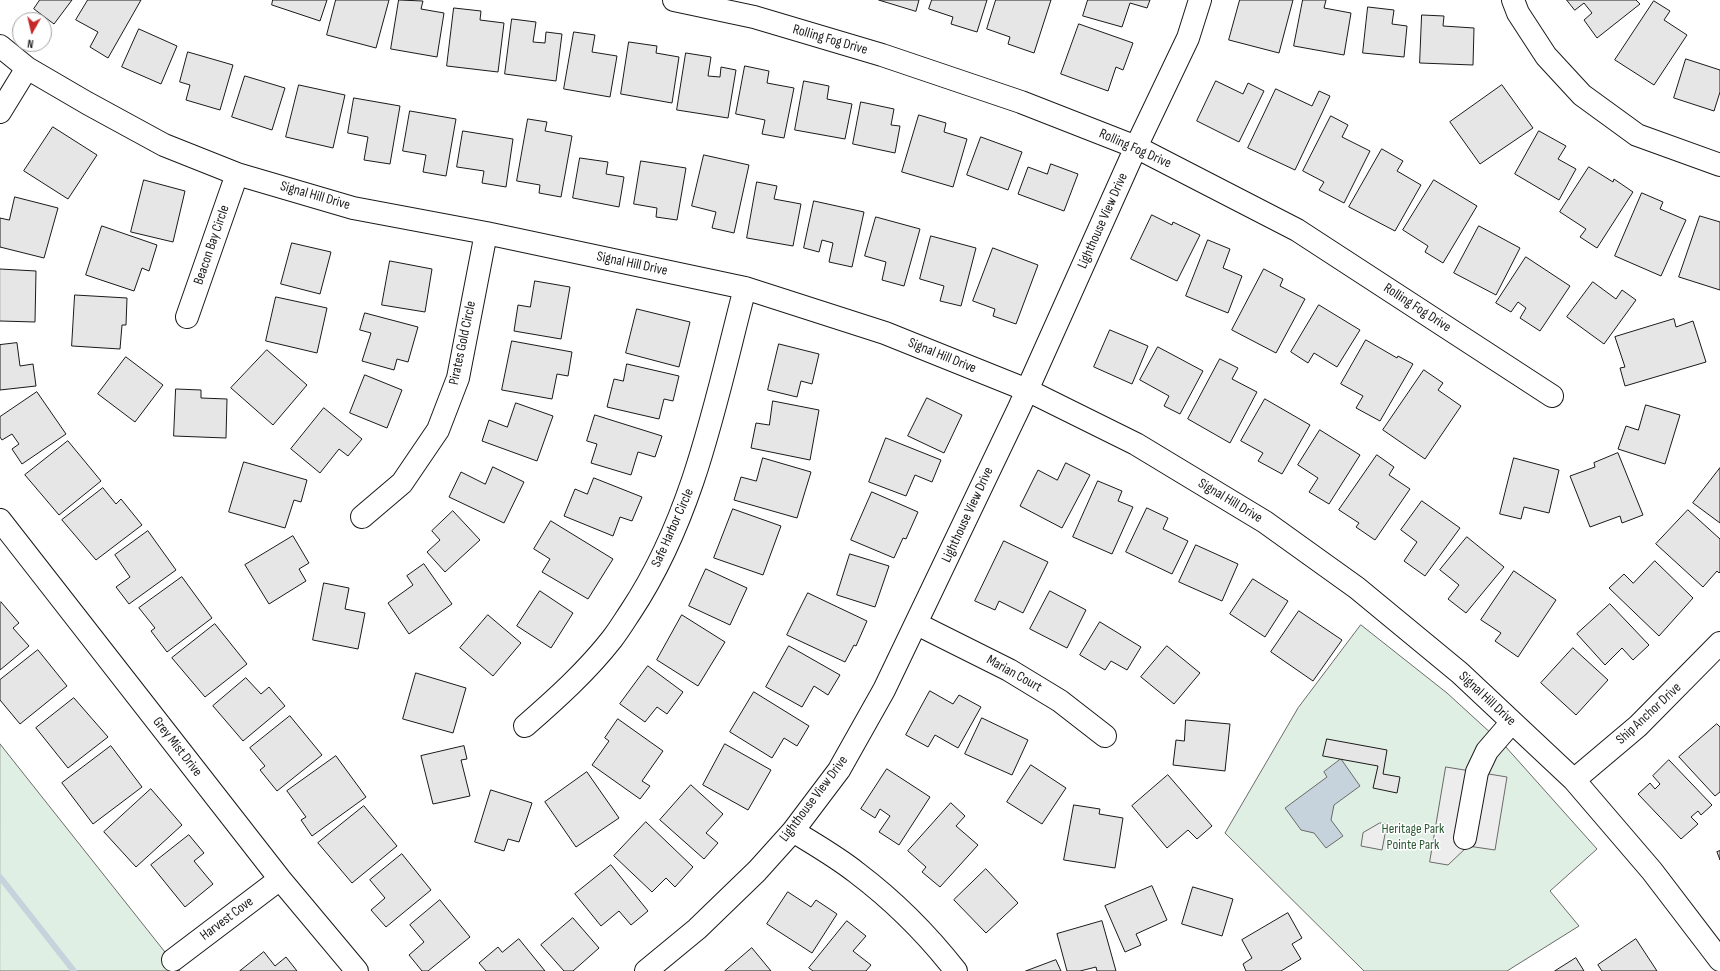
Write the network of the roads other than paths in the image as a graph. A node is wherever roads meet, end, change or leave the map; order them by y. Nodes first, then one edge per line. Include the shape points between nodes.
1 (674, 0) edge
2 (1200, 0) edge
3 (1513, 0) edge
4 (0, 46) edge
5 (27, 68) junction
6 (0, 112) edge
7 (1136, 147) junction
8 (1720, 166) edge
9 (237, 174) junction
10 (486, 233) junction
11 (745, 288) junction
12 (187, 317) dead end
13 (1027, 390) junction
14 (1552, 396) dead end
15 (362, 517) dead end
16 (0, 520) edge
17 (917, 624) junction
18 (1720, 643) edge
19 (1512, 722) junction
20 (525, 726) dead end
21 (1105, 736) dead end
22 (1574, 780) junction
23 (793, 830) junction
24 (1465, 838) dead end
25 (280, 878) junction
26 (173, 960) dead end
27 (1720, 960) edge
28 (357, 971) edge
29 (646, 971) edge
30 (956, 971) edge

1 - 7 street, Rolling Fog Drive via 754,17 882,55 1021,102
2 - 7 street, Lighthouse View Drive via 1188,38
3 - 8 street via 1518,13 1546,56 1582,95 1638,136
4 - 5 street, Signal Hill Drive
5 - 6 street
5 - 9 street, Signal Hill Drive via 164,145
7 - 13 street, Lighthouse View Drive
7 - 14 street, Rolling Fog Drive via 1297,230
9 - 10 street, Signal Hill Drive via 353,208
9 - 12 street, Beacon Bay Circle
10 - 11 street, Signal Hill Drive
10 - 15 street, Pirates Gold Circle via 458,378 438,430 402,483
11 - 13 street, Signal Hill Drive via 885,333
11 - 20 street, Safe Harbor Circle via 692,486 666,548 644,590 613,638 569,686
13 - 17 street, Lighthouse View Drive
13 - 19 street, Signal Hill Drive via 1136,444 1265,522 1357,588 1460,673
16 - 25 street, Grey Mist Drive
17 - 21 street, Marian Court via 1008,670 1060,701
17 - 23 street, Lighthouse View Drive via 839,770
18 - 22 street, Ship Anchor Drive via 1638,726
19 - 22 street, Signal Hill Drive
19 - 24 street via 1487,751 1477,772
22 - 27 street, Signal Hill Drive via 1652,872
23 - 29 street, Lighthouse View Drive via 757,871 697,929
23 - 30 street via 856,872 902,910
25 - 26 street, Harvest Cove
25 - 28 street, Grey Mist Drive

